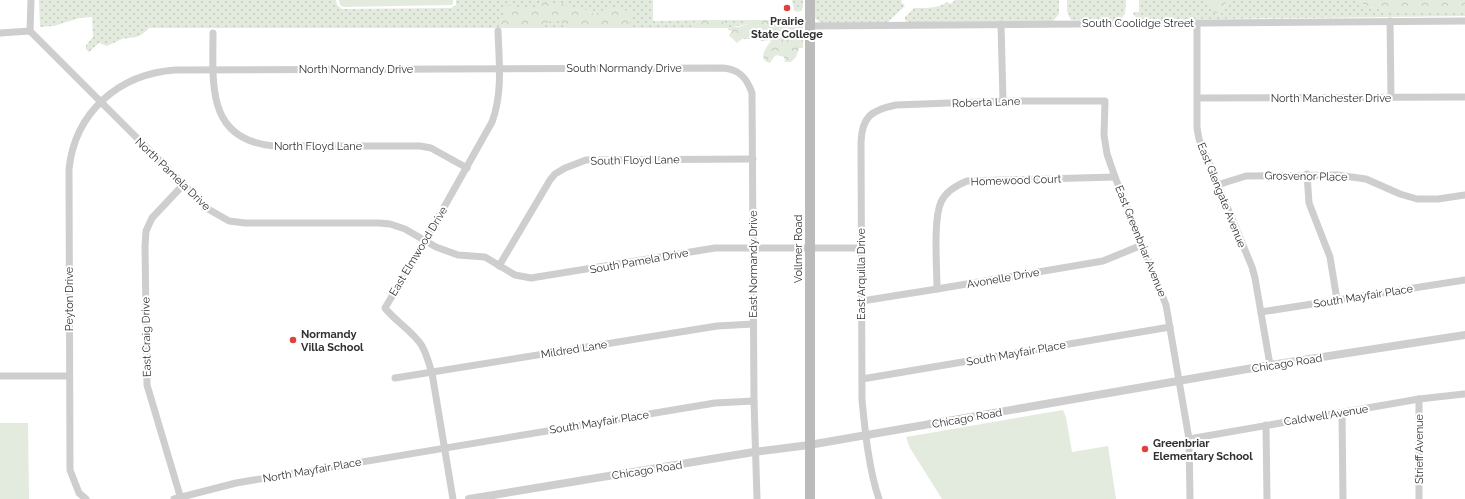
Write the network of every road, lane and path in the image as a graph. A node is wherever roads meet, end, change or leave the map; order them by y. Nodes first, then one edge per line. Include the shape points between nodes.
1 (31, 0) edge
2 (810, 0) edge
3 (1390, 21) junction
4 (1465, 21) edge
5 (1197, 23) junction
6 (1001, 24) junction
7 (810, 26) junction
8 (30, 31) junction
9 (498, 31) dead end
10 (0, 33) edge
11 (213, 33) dead end
12 (499, 69) junction
13 (213, 70) junction
14 (745, 78) joint
15 (1391, 97) junction
16 (1465, 97) edge
17 (1198, 98) junction
18 (1003, 101) junction
19 (1105, 101) joint
20 (101, 103) junction
21 (870, 115) joint
22 (753, 159) junction
23 (467, 168) junction
24 (1307, 174) junction
25 (1115, 177) junction
26 (183, 185) junction
27 (1217, 185) junction
28 (1465, 195) edge
29 (425, 241) junction
30 (1142, 245) junction
31 (753, 248) junction
32 (861, 248) junction
33 (811, 249) junction
34 (499, 266) junction
35 (1465, 280) edge
36 (937, 290) junction
37 (1337, 300) junction
38 (862, 301) junction
39 (1261, 312) junction
40 (753, 324) junction
41 (1170, 327) junction
42 (1465, 334) edge
43 (1270, 365) junction
44 (432, 373) junction
45 (0, 376) edge
46 (70, 376) junction
47 (396, 378) dead end
48 (862, 379) junction
49 (1180, 382) junction
50 (1464, 394) edge
51 (1419, 399) junction
52 (754, 401) junction
53 (1342, 412) junction
54 (1266, 425) junction
55 (866, 435) junction
56 (1189, 439) junction
57 (809, 445) junction
58 (445, 448) junction
59 (754, 452) junction
60 (178, 498) edge
61 (86, 499) edge
62 (453, 499) edge
63 (469, 499) edge
64 (756, 499) edge
65 (810, 499) edge
66 (879, 499) edge
67 (1190, 499) edge
68 (1267, 499) edge
69 (1343, 499) edge
70 (1419, 499) edge

1 - 8 street
2 - 7 main road, Vollmer Road
3 - 4 street, South Coolidge Street
3 - 5 street, South Coolidge Street
3 - 15 street
5 - 6 street, South Coolidge Street
5 - 17 street, East Glengate Avenue
6 - 7 street, South Coolidge Street
6 - 18 street
7 - 33 main road, Vollmer Road
8 - 10 street
8 - 20 street, North Pamela Drive
9 - 12 street, East Elmwood Drive
11 - 13 street
12 - 13 street, North Normandy Drive
12 - 14 street, South Normandy Drive via 723,68 741,73
12 - 23 street, East Elmwood Drive via 496,112
13 - 20 street, North Normandy Drive via 149,74 120,86
13 - 23 street, North Floyd Lane via 214,98 220,113 234,132 251,142 274,146 420,146 431,148
14 - 22 street, East Normandy Drive via 752,93
15 - 16 street, North Manchester Drive
15 - 17 street, North Manchester Drive
17 - 27 street, East Glengate Avenue via 1199,140
18 - 19 street, Roberta Lane
18 - 21 street, Roberta Lane via 896,105 878,109
19 - 25 street, East Greenbriar Avenue via 1104,135
20 - 26 street, North Pamela Drive
20 - 46 street, Peyton Drive via 81,129 70,163
21 - 32 street, East Arquilla Drive via 864,123 861,136
22 - 31 street, East Normandy Drive
22 - 34 street, South Floyd Lane via 586,160 565,168 544,188
23 - 29 street, East Elmwood Drive
24 - 27 street, Grosvenor Place via 1246,176
24 - 28 street, Grosvenor Place via 1366,179 1417,199
24 - 37 street via 1309,202 1330,257
25 - 30 street, East Greenbriar Avenue
25 - 36 street, Homewood Court via 967,181 956,185 941,202 936,219
26 - 29 street, North Pamela Drive via 208,209 229,221 384,223 405,229
26 - 60 street, East Craig Drive via 152,218 146,231 147,385
27 - 39 street, East Glengate Avenue via 1252,267
29 - 34 street, South Pamela Drive via 458,255 485,257
29 - 44 street, East Elmwood Drive via 385,308 422,346
30 - 36 street, Avonelle Drive via 1103,260
30 - 41 street, East Greenbriar Avenue via 1162,292
31 - 33 street, South Pamela Drive
31 - 34 street, South Pamela Drive via 715,248 538,278 521,277
31 - 40 street, East Normandy Drive
32 - 33 street, South Pamela Drive
32 - 38 street, East Arquilla Drive
33 - 57 main road, Vollmer Road
35 - 37 street, South Mayfair Place
36 - 38 street, Avonelle Drive
37 - 39 street, South Mayfair Place
38 - 48 street, East Arquilla Drive
39 - 43 street, East Glengate Avenue
40 - 44 street, Mildred Lane via 717,326
40 - 52 street, East Normandy Drive
41 - 48 street, South Mayfair Place
41 - 49 street, East Greenbriar Avenue
42 - 43 street, Chicago Road
43 - 49 street, Chicago Road
44 - 47 street, Mildred Lane
44 - 58 street, East Elmwood Drive
45 - 46 street
46 - 61 street, Peyton Drive via 70,470 79,493
48 - 55 street, East Arquilla Drive
49 - 55 street, Chicago Road
49 - 56 street, East Greenbriar Avenue
50 - 51 street, Caldwell Avenue
51 - 53 street, Caldwell Avenue
51 - 70 street, Strieff Avenue
52 - 58 street, South Mayfair Place via 714,403
52 - 59 street, East Normandy Drive
53 - 54 street, Caldwell Avenue
53 - 69 street
54 - 56 street, Caldwell Avenue
54 - 68 street
55 - 57 street, Chicago Road
55 - 66 street, East Arquilla Drive
56 - 67 street, East Greenbriar Avenue
57 - 59 street, Chicago Road
57 - 65 main road, Vollmer Road
58 - 60 street, North Mayfair Place via 236,483
58 - 62 street, East Elmwood Drive
59 - 63 street, Chicago Road
59 - 64 street, East Normandy Drive

